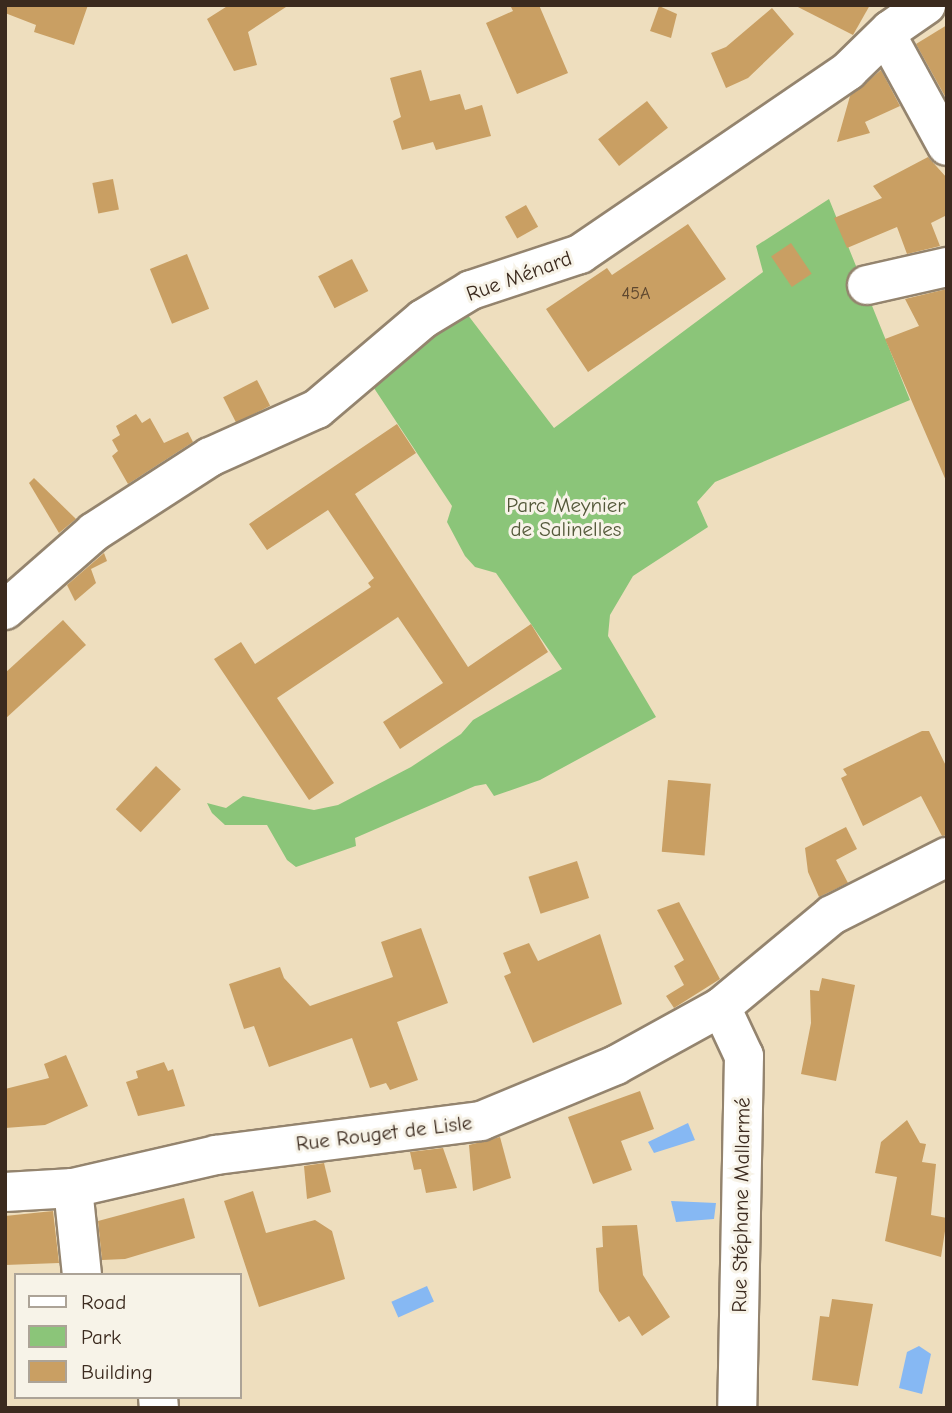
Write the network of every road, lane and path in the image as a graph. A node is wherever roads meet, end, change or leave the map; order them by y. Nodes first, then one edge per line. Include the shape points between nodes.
1 (926, 5) edge
2 (892, 24) edge
3 (947, 146) edge
4 (947, 267) edge
5 (867, 285) dead end
6 (5, 610) edge
7 (947, 858) edge
8 (721, 1007) junction
9 (73, 1188) junction
10 (5, 1192) edge
11 (82, 1273) edge
12 (737, 1408) edge

1 - 2 street, Rue Ménard
2 - 3 street
2 - 6 street, Rue Ménard via 848,71 580,254 471,290 423,318 317,409 210,457 94,532
4 - 5 street
7 - 8 street, Rue Rouget de Lisle via 832,915
8 - 9 street, Rue Rouget de Lisle via 615,1065 481,1121 216,1155
8 - 12 street, Rue Stéphane Mallarmé via 744,1056
9 - 10 street, Rue Rouget de Lisle
9 - 11 street

